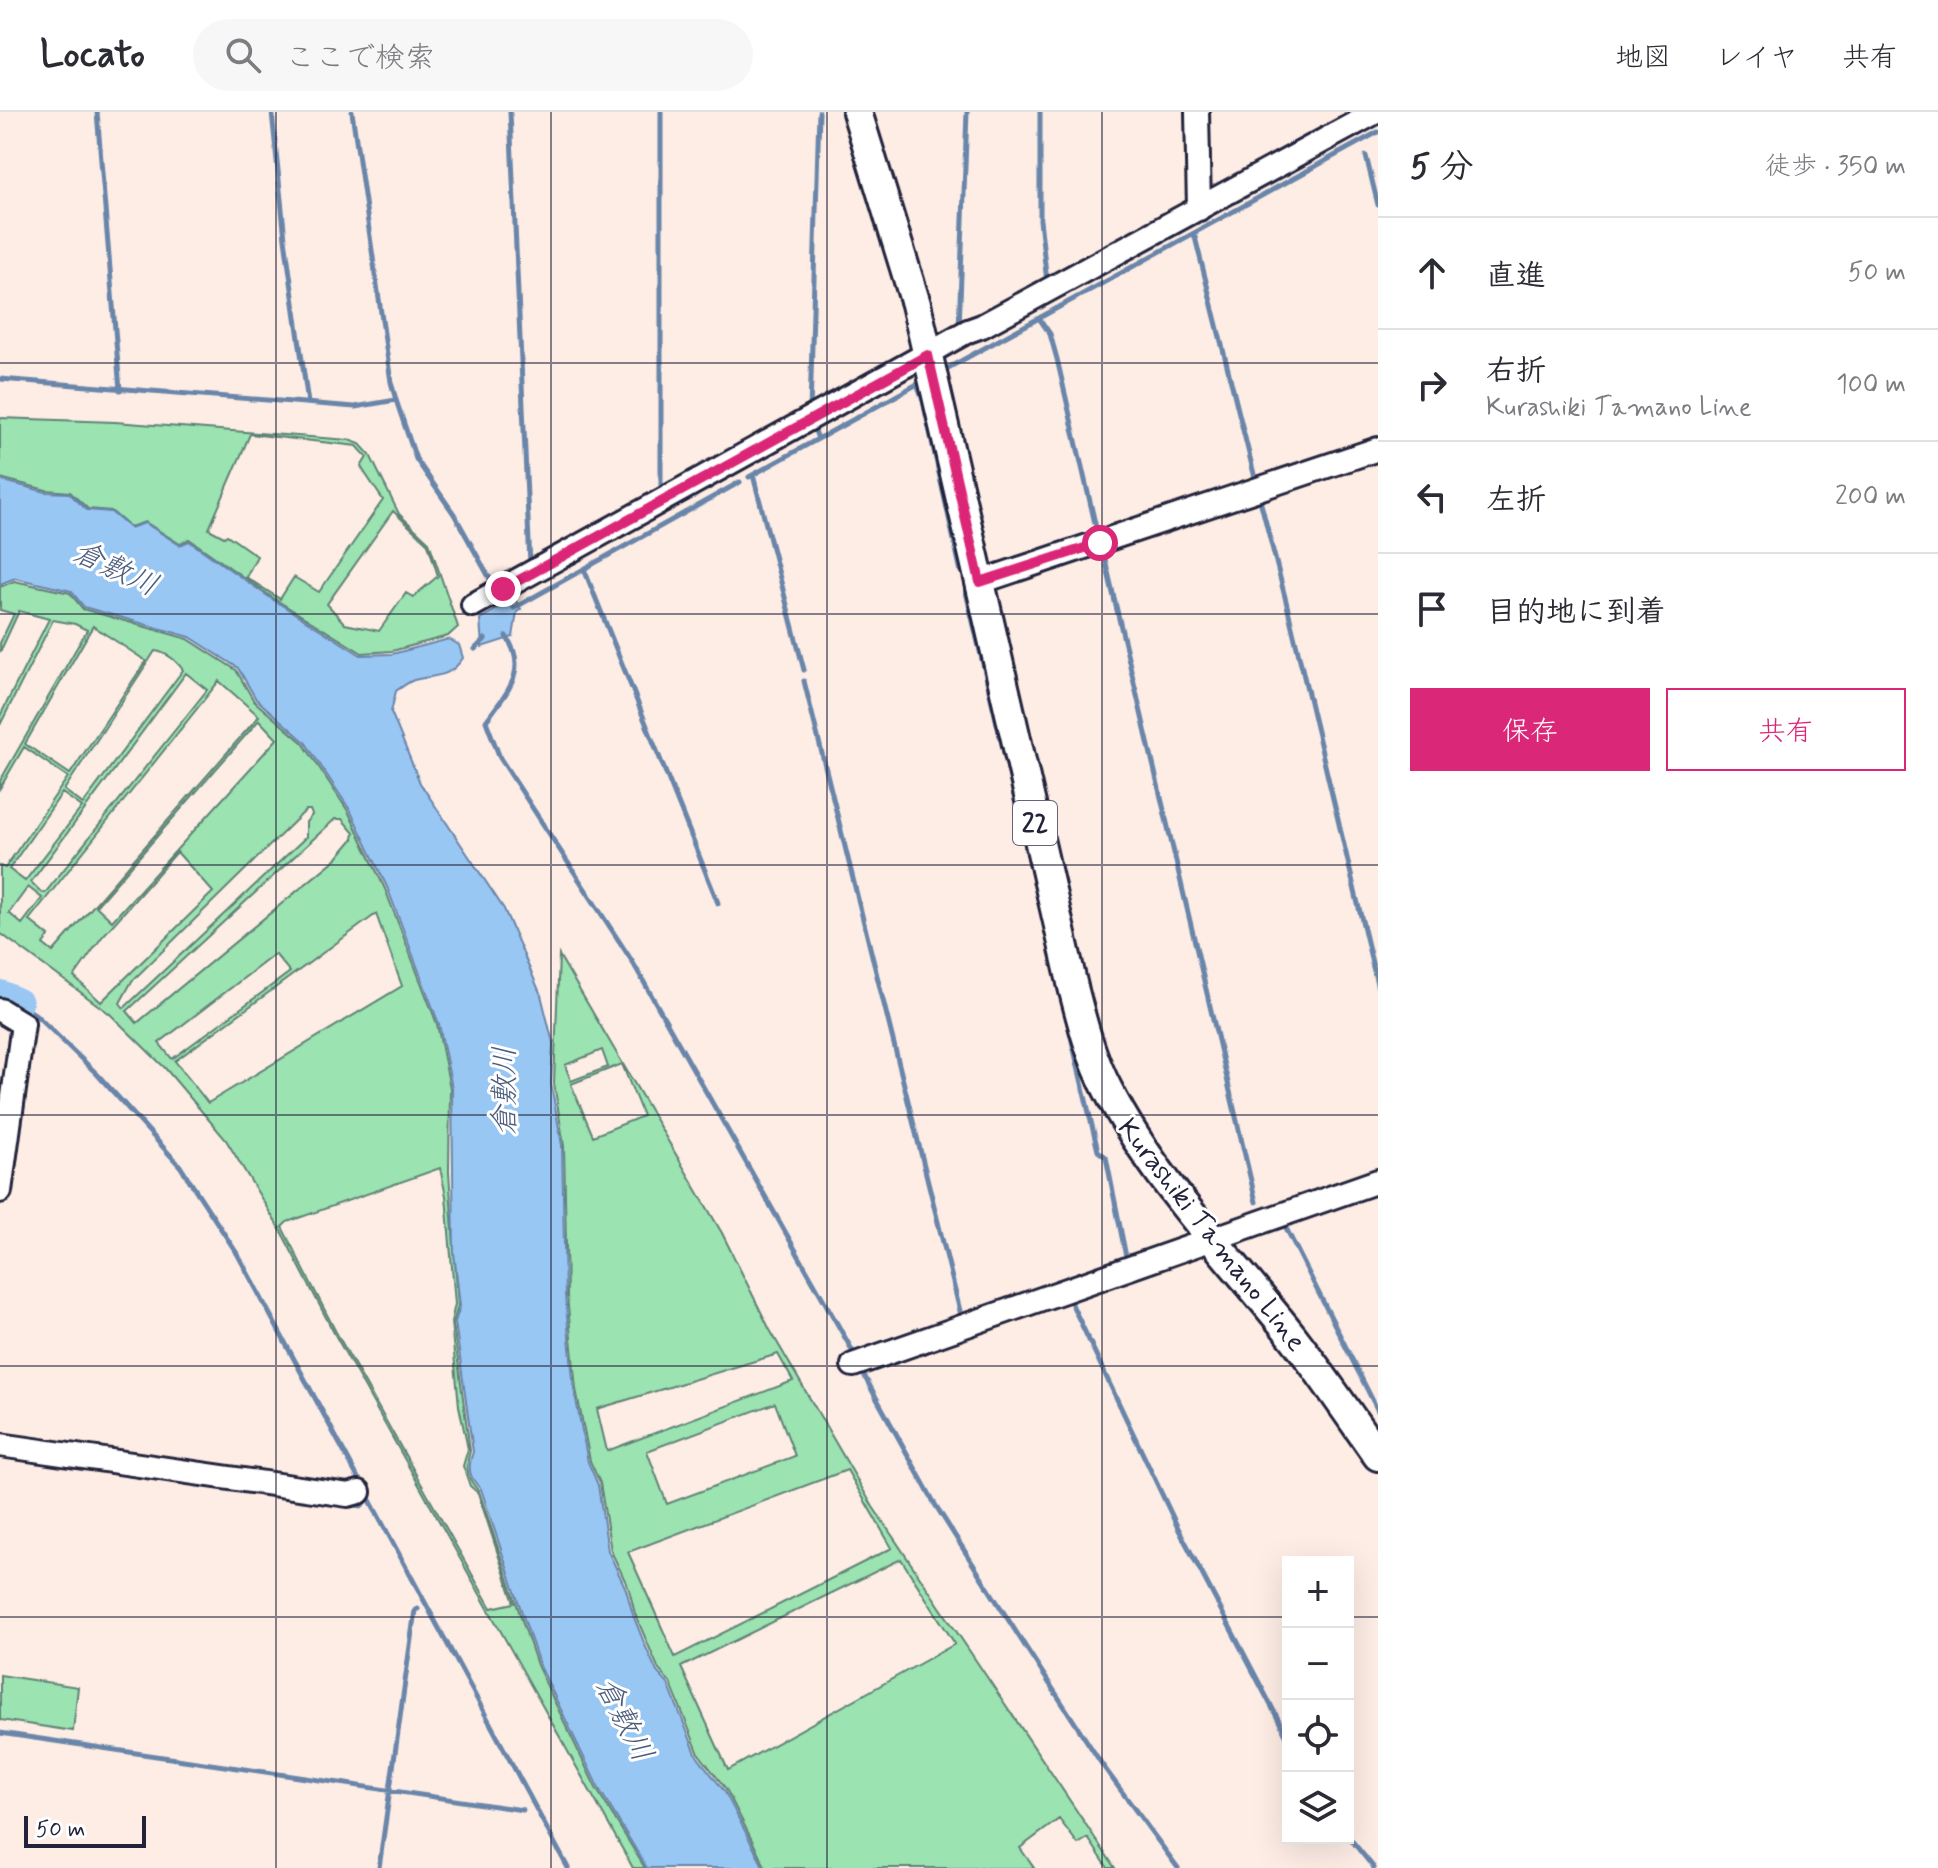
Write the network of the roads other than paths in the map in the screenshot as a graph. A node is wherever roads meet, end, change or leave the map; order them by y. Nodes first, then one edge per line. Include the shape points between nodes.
1 (857, 112) edge
2 (1197, 112) edge
3 (1373, 114) edge
4 (1199, 209) junction
5 (928, 355) junction
6 (1378, 449) edge
7 (980, 582) junction
8 (489, 597) dead end
9 (0, 1010) edge
10 (1378, 1181) edge
11 (0, 1191) edge
12 (1212, 1239) junction
13 (859, 1363) dead end
14 (0, 1445) edge
15 (1378, 1456) edge
16 (359, 1492) dead end

1 - 5 main road, Kurashiki Tamano Line / 22
2 - 4 street
3 - 4 street
4 - 5 street
5 - 7 main road, Kurashiki Tamano Line / 22
5 - 8 street
6 - 7 street
7 - 12 main road, Kurashiki Tamano Line / 22 via 1086,1037 1133,1137
9 - 11 street via 23,1024
10 - 12 street
12 - 13 street
12 - 15 main road, Kurashiki Tamano Line / 22 via 1293,1337
14 - 16 street via 348,1495

